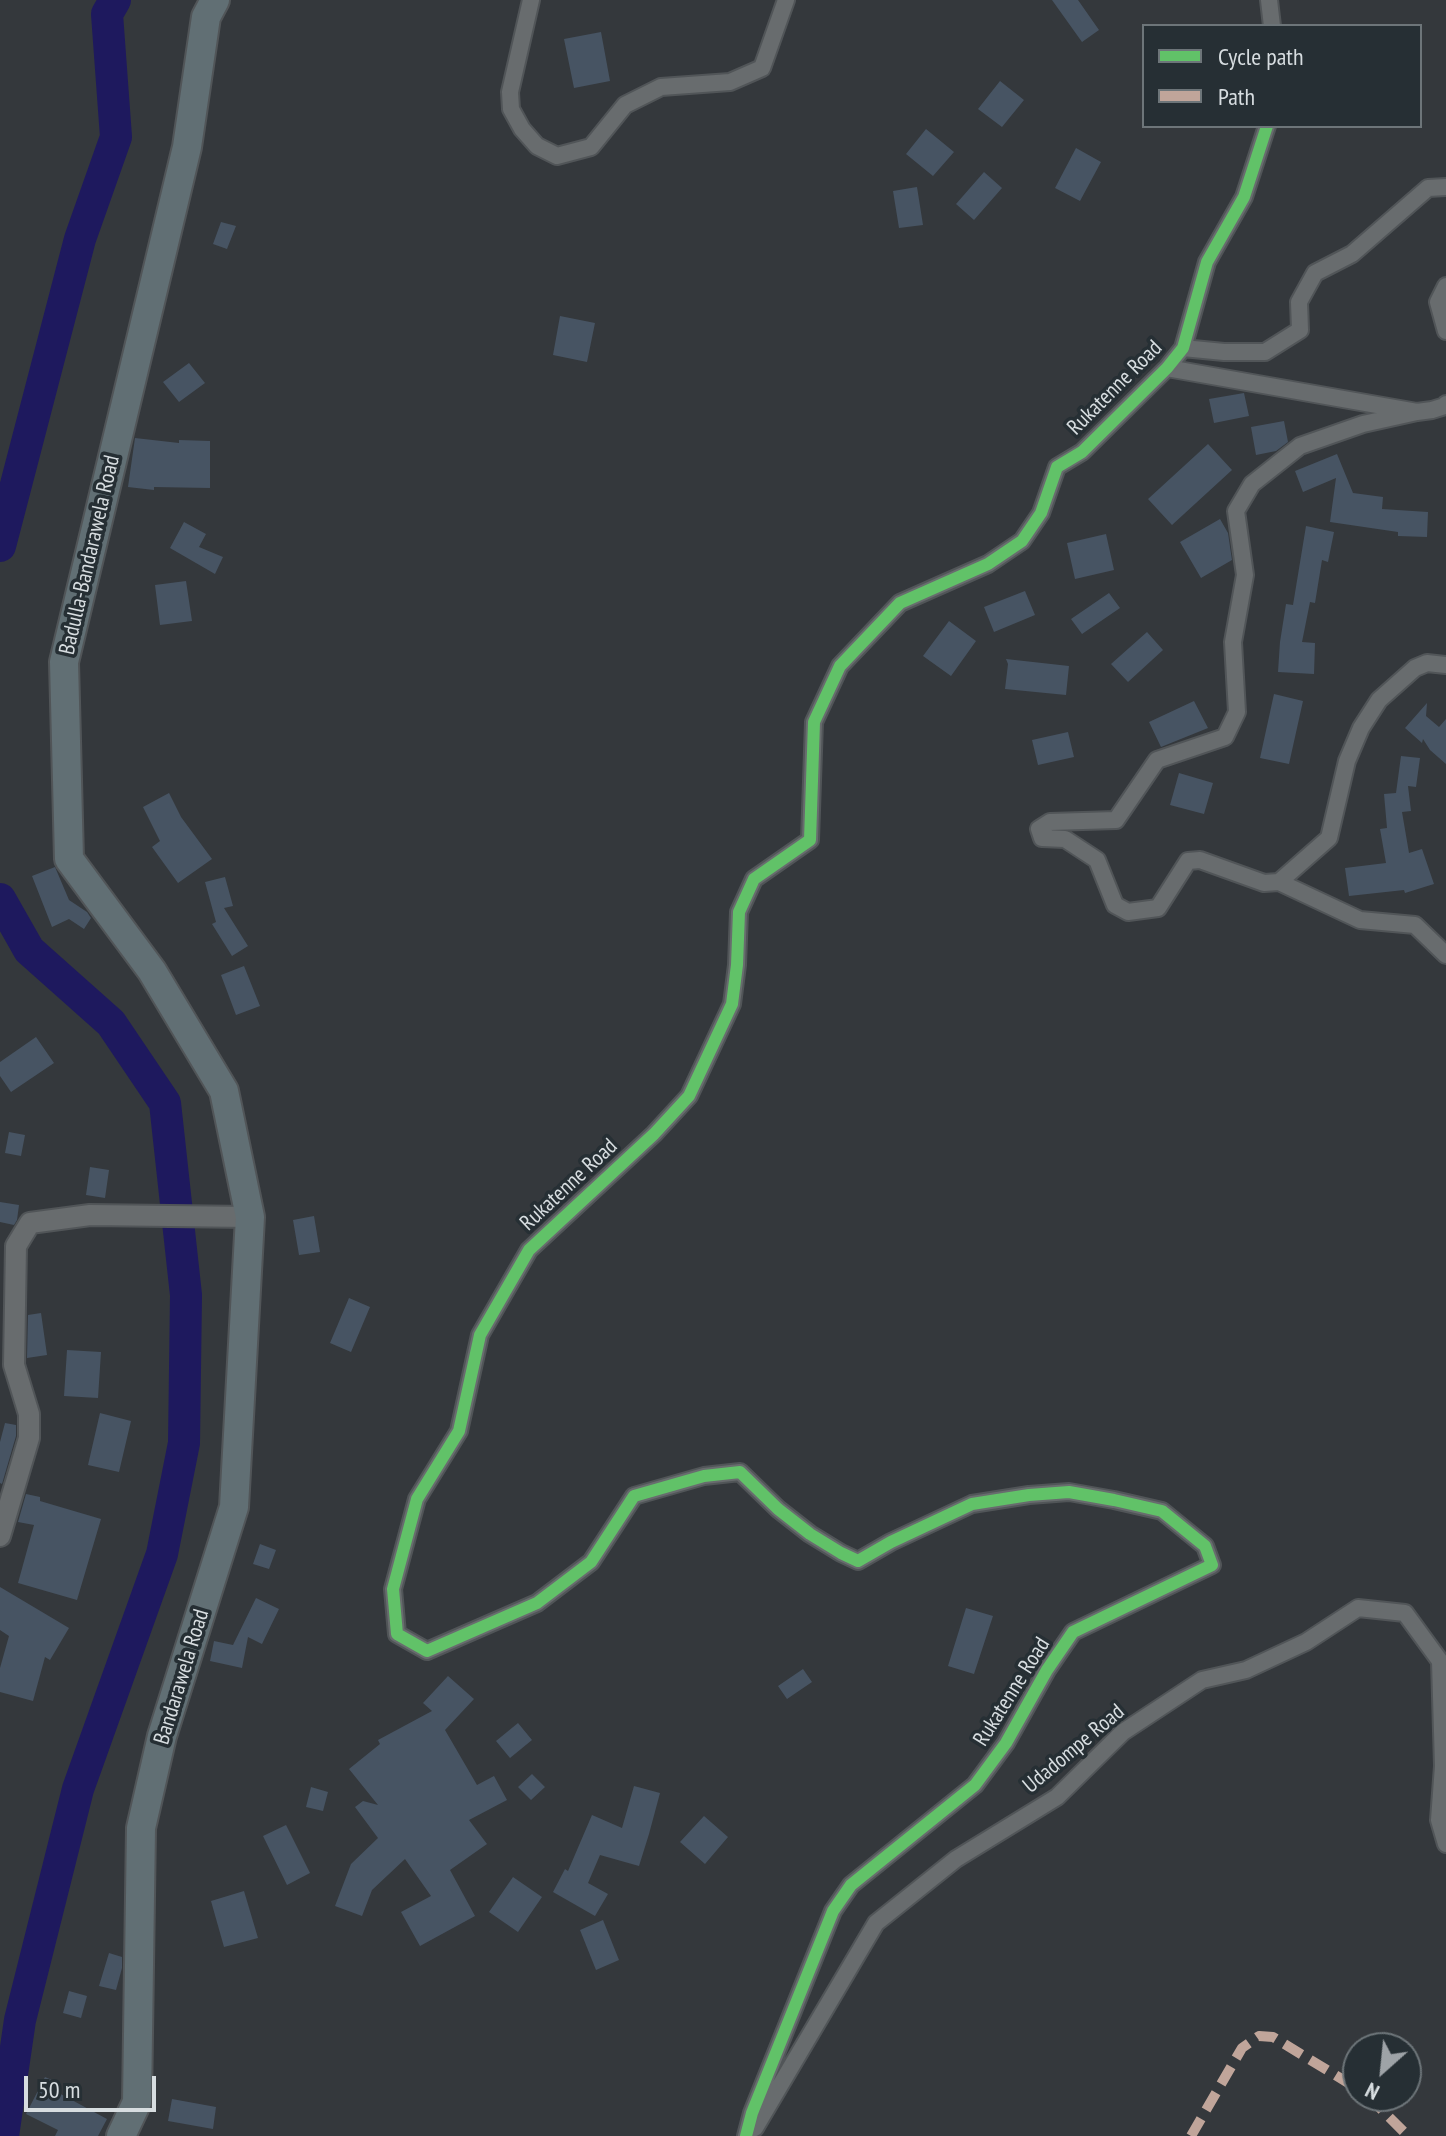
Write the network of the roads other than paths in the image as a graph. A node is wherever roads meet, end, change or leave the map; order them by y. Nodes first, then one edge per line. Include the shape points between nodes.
1 (215, 0) edge
2 (531, 0) edge
3 (786, 0) edge
4 (1269, 0) edge
5 (1272, 24) edge
6 (1266, 128) edge
7 (1446, 187) edge
8 (1446, 286) edge
9 (1446, 331) edge
10 (1183, 348) junction
11 (1167, 368) junction
12 (1446, 404) edge
13 (1417, 412) junction
14 (1446, 665) edge
15 (1279, 882) junction
16 (1446, 955) edge
17 (250, 1217) junction
18 (0, 1536) edge
19 (1446, 1844) edge
20 (121, 2136) edge
21 (748, 2136) edge

1 - 17 highway, Badulla-Bandarawela Road via 206,17 187,147 64,662 69,859 152,971 224,1091
2 - 3 street via 510,92 511,109 537,146 557,156 591,147 625,105 661,87 730,82 762,68
4 - 5 street
6 - 10 street, Rukatenne Road via 1244,197 1207,262
7 - 10 street via 1428,188 1352,254 1315,273 1299,302 1300,330 1265,352
8 - 9 street via 1438,302
10 - 11 street, Rukatenne Road
11 - 13 street
11 - 21 street, Rukatenne Road via 1082,452 1057,467 1041,513 1022,541 988,564 900,603 840,666 814,722 810,840 754,879 739,912 732,1004 689,1096 529,1250 480,1335 459,1431 417,1499 393,1589 397,1634 427,1651 537,1603 591,1562 634,1496 704,1476 740,1472 810,1534 858,1561 972,1504 1069,1492 1162,1511 1205,1546 1212,1565 1073,1632 975,1785 851,1885 833,1911 752,2113
12 - 13 street
13 - 15 street via 1300,446 1252,484 1236,511 1245,575 1233,642 1237,712 1225,737 1157,760 1116,820 1050,822 1039,829 1042,838 1065,839 1097,860 1115,905 1128,912 1158,908 1188,861 1200,860 1264,883
14 - 15 street via 1415,668 1379,700 1347,761 1329,838
15 - 16 street via 1360,920 1415,925
17 - 18 street via 90,1215 30,1223 16,1246 14,1365 29,1414 29,1438
17 - 20 highway, Bandarawela Road via 234,1507 162,1736 141,1828 137,2102
19 - 21 street, Udadompe Road via 1439,1820 1440,1661 1405,1613 1358,1608 1306,1642 1246,1670 1202,1680 1162,1706 1123,1732 1057,1797 956,1859 876,1923

